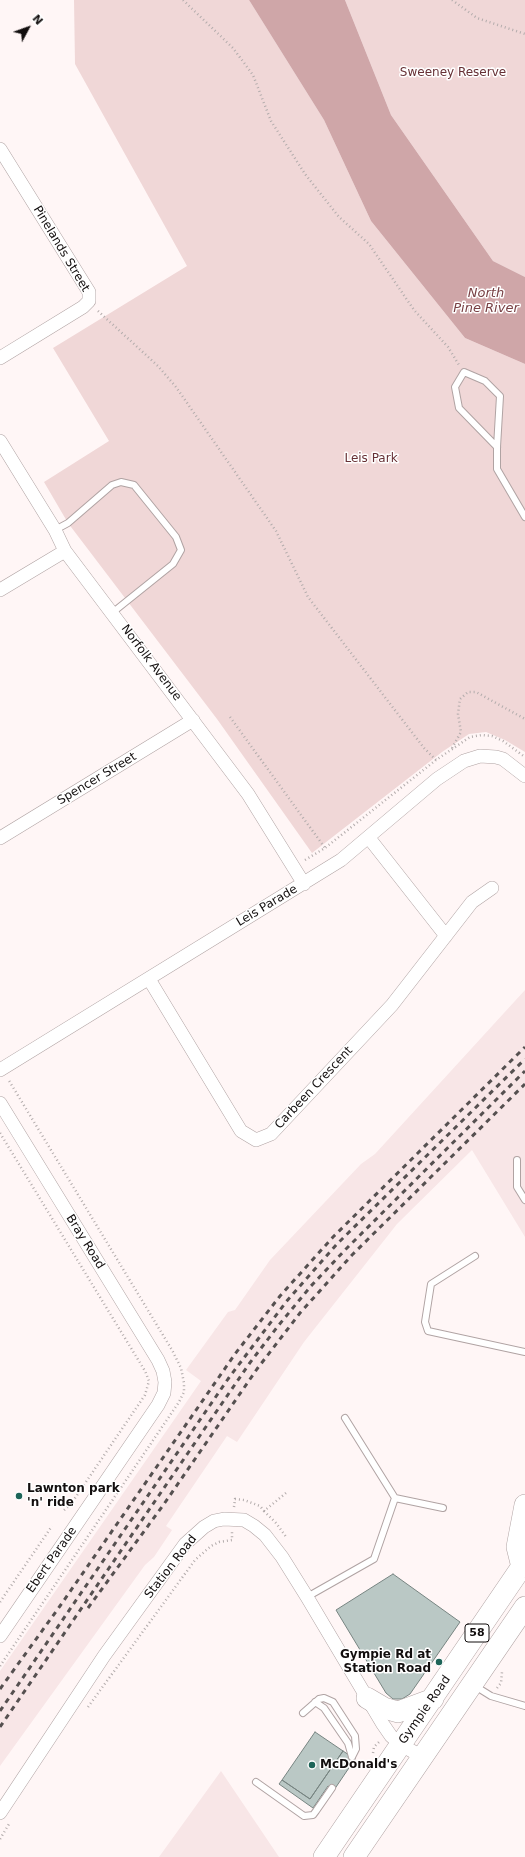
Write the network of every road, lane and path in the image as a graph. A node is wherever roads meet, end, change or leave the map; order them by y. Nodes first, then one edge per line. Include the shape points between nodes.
1 (183, 0) edge
2 (452, 0) edge
3 (525, 34) edge
4 (0, 149) edge
5 (89, 301) junction
6 (0, 358) edge
7 (464, 372) junction
8 (0, 441) edge
9 (497, 447) junction
10 (525, 517) edge
11 (54, 530) junction
12 (65, 551) junction
13 (0, 590) edge
14 (112, 613) junction
15 (230, 718) dead end
16 (525, 719) edge
17 (193, 720) junction
18 (452, 749) junction
19 (525, 757) edge
20 (436, 760) junction
21 (525, 776) edge
22 (0, 838) edge
23 (369, 838) junction
24 (325, 848) junction
25 (293, 866) junction
26 (304, 884) junction
27 (492, 888) dead end
28 (446, 936) junction
29 (149, 979) junction
30 (2, 1069) edge
31 (0, 1104) edge
32 (0, 1133) edge
33 (517, 1160) dead end
34 (525, 1200) edge
35 (475, 1256) dead end
36 (525, 1352) edge
37 (165, 1382) joint
38 (346, 1418) dead end
39 (286, 1493) dead end
40 (395, 1498) junction
41 (525, 1505) edge
42 (443, 1508) dead end
43 (62, 1512) dead end
44 (232, 1519) junction
45 (52, 1526) dead end
46 (523, 1564) edge
47 (307, 1597) junction
48 (0, 1602) edge
49 (525, 1607) edge
50 (0, 1636) edge
51 (0, 1666) edge
52 (503, 1671) dead end
53 (472, 1684) junction
54 (491, 1696) junction
55 (367, 1698) junction
56 (432, 1699) junction
57 (315, 1702) junction
58 (525, 1706) edge
59 (88, 1708) dead end
60 (303, 1713) dead end
61 (401, 1745) junction
62 (423, 1757) junction
63 (256, 1782) dead end
64 (332, 1788) dead end
65 (0, 1813) edge
66 (10, 1822) dead end
67 (0, 1839) edge
68 (324, 1857) edge
69 (354, 1857) edge

1 - 7 path via 234,48 253,75 271,121 305,174 339,217 369,244 414,310 448,347
2 - 3 path via 477,18
4 - 5 street, Pinelands Street via 89,292
5 - 6 street, Pinelands Street
5 - 20 path via 158,366 176,387 276,531 308,597 424,748
7 - 9 lane via 455,387 460,408
7 - 9 lane via 485,381 500,396
8 - 11 street, Norfolk Avenue
9 - 10 lane via 497,469
11 - 12 street, Norfolk Avenue
11 - 14 lane via 68,523 112,485 121,482 134,485 176,537 180,550 173,564
12 - 13 street
12 - 14 street, Norfolk Avenue
14 - 17 street, Norfolk Avenue
15 - 24 path
16 - 18 path via 476,692 468,692 460,699 458,714 461,732
17 - 22 street, Spencer Street
17 - 25 street, Norfolk Avenue via 248,794
18 - 19 path via 470,737 487,735 503,741
18 - 20 path
20 - 24 path
21 - 23 street, Leis Parade via 503,759 480,756 468,758 437,779
23 - 26 street, Leis Parade
23 - 28 street
24 - 25 path via 307,860 298,860
25 - 26 street, Norfolk Avenue
26 - 29 street, Leis Parade
27 - 28 street, Carbeen Crescent via 472,902
28 - 29 street, Carbeen Crescent via 387,1011 271,1134 256,1140 242,1131
29 - 30 street, Leis Parade
30 - 51 path via 172,1350 181,1368 184,1392
31 - 37 street, Bray Road via 158,1360
32 - 43 path via 149,1381 145,1395 71,1504
33 - 34 lane via 517,1186
35 - 36 lane via 432,1284 425,1322 428,1331
37 - 50 street, Ebert Parade via 164,1393 158,1405
38 - 40 lane
39 - 44 path via 264,1511 252,1502 235,1499
40 - 42 lane
40 - 47 lane via 374,1559
41 - 46 highway via 517,1547
44 - 47 street, Station Road via 244,1520 265,1535
44 - 59 path via 232,1540 211,1546 195,1560
44 - 65 street, Station Road via 214,1521 186,1544 104,1656
45 - 48 path
46 - 56 highway, Gympie Road / 58
47 - 55 street, Station Road
49 - 53 highway, Gympie Road / 58
52 - 54 path via 501,1683
53 - 54 lane
53 - 62 highway, Gympie Road / 58
54 - 58 lane
55 - 56 highway via 384,1708 398,1712
55 - 61 street, Station Road via 385,1728
56 - 61 highway, Gympie Road / 58
57 - 57 lane via 324,1708 348,1743 352,1757 356,1750 355,1736 339,1711 329,1699 324,1698
57 - 60 lane
61 - 62 street, Station Road
61 - 68 highway, Gympie Road / 58
62 - 69 highway, Gympie Road / 58
63 - 64 lane via 304,1816 313,1815
66 - 67 path

